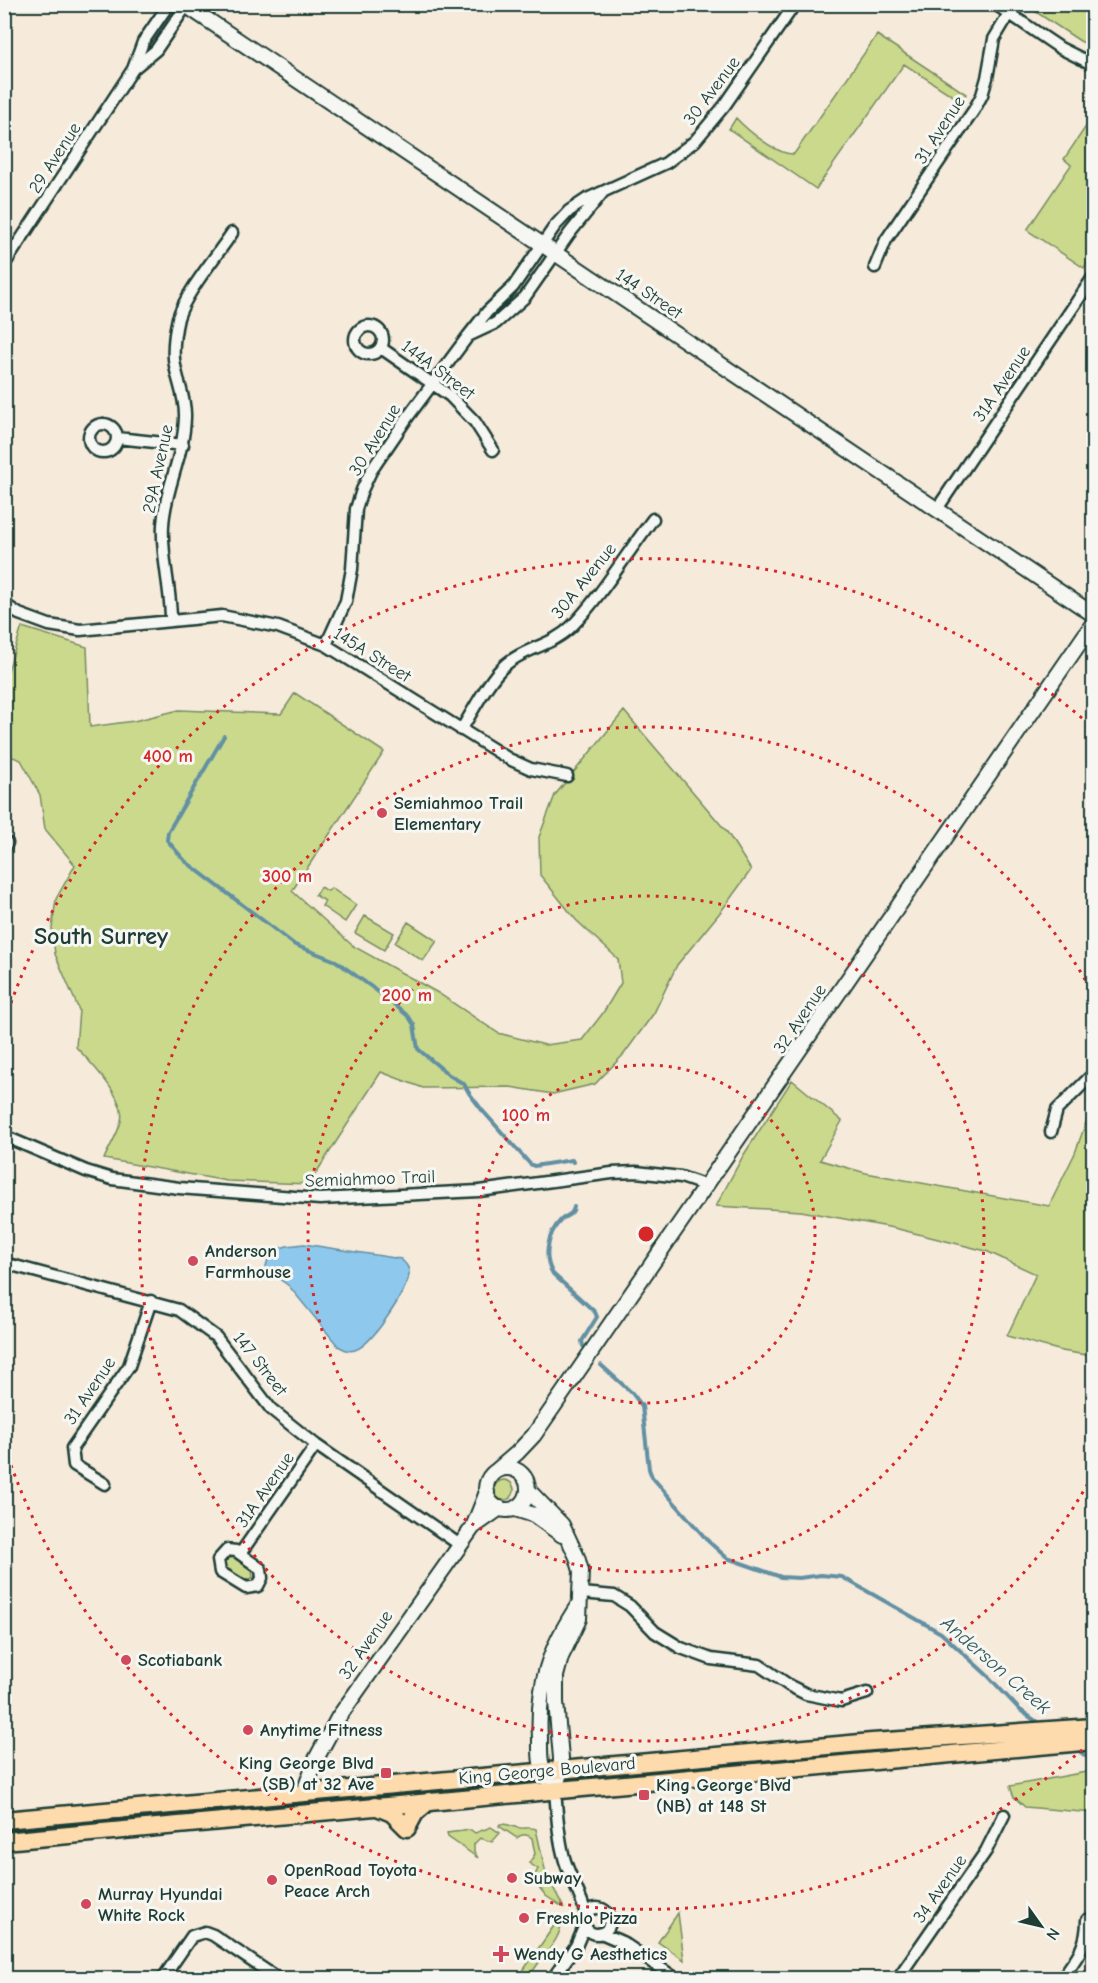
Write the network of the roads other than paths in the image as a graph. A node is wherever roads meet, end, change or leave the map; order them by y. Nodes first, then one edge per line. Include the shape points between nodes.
1 (169, 4) edge
2 (795, 4) edge
3 (995, 4) edge
4 (185, 5) edge
5 (1012, 9) edge
6 (1094, 65) edge
7 (133, 69) junction
8 (603, 192) junction
9 (232, 233) dead end
10 (543, 245) junction
11 (556, 253) junction
12 (4, 265) edge
13 (875, 267) dead end
14 (1094, 276) edge
15 (507, 294) junction
16 (519, 303) junction
17 (468, 336) junction
18 (381, 348) dead end
19 (432, 383) junction
20 (117, 438) dead end
21 (183, 445) junction
22 (493, 450) dead end
23 (937, 509) junction
24 (653, 519) dead end
25 (4, 604) edge
26 (1094, 615) edge
27 (171, 620) junction
28 (1094, 622) edge
29 (326, 645) junction
30 (461, 730) junction
31 (567, 777) dead end
32 (1094, 1073) edge
33 (1051, 1132) dead end
34 (4, 1136) edge
35 (706, 1186) junction
36 (6, 1267) edge
37 (151, 1301) junction
38 (534, 1435) junction
39 (316, 1446) junction
40 (496, 1471) junction
41 (105, 1484) dead end
42 (527, 1484) junction
43 (487, 1492) junction
44 (500, 1508) junction
45 (515, 1509) junction
46 (472, 1527) junction
47 (569, 1539) junction
48 (460, 1545) junction
49 (240, 1554) dead end
50 (581, 1598) junction
51 (867, 1693) dead end
52 (1094, 1727) edge
53 (1086, 1741) edge
54 (561, 1769) junction
55 (542, 1771) junction
56 (555, 1790) junction
57 (304, 1792) junction
58 (429, 1801) junction
59 (374, 1806) junction
60 (1004, 1815) dead end
61 (9, 1817) edge
62 (210, 1821) junction
63 (4, 1841) edge
64 (588, 1916) junction
65 (1087, 1920) dead end
66 (602, 1931) junction
67 (576, 1946) junction
68 (163, 1978) edge
69 (277, 1978) edge
70 (553, 1978) edge
71 (675, 1978) edge
72 (898, 1978) edge
73 (1062, 1978) edge

1 - 7 street, 29 Avenue via 142,42
2 - 8 street, 30 Avenue via 725,105 695,141 666,163
3 - 5 street
4 - 7 street, 29 Avenue via 156,50
4 - 10 street, 144 Street
5 - 6 street via 1060,48
5 - 13 street, 31 Avenue via 994,39 982,95 886,240
7 - 12 street, 29 Avenue
8 - 10 street, 30 Avenue via 569,211
8 - 11 street, 30 Avenue
9 - 21 street, 29A Avenue via 179,318 174,360 185,404
10 - 11 street, 144 Street
10 - 15 street, 30 Avenue
11 - 16 street, 30 Avenue
11 - 23 street, 144 Street
14 - 23 street, 31A Avenue
15 - 16 street
15 - 17 street, 30 Avenue
16 - 17 street, 30 Avenue via 496,323
17 - 19 street, 30 Avenue
18 - 19 street, 144A Street
19 - 22 street, 144A Street via 464,408
19 - 29 street, 30 Avenue via 362,490 356,509 346,602
20 - 21 street
21 - 27 street, 29A Avenue via 163,524
23 - 26 street, 144 Street
24 - 30 street, 30A Avenue via 571,627 552,642 506,664
25 - 27 street, 145A Street via 49,625 80,630
27 - 29 street, 145A Street via 222,616 278,627
28 - 35 street, 32 Avenue
29 - 30 street, 145A Street
30 - 31 street, 145A Street via 509,759
32 - 33 street via 1057,1110
34 - 35 street, Semiahmoo Trail via 112,1179 320,1199 479,1191 636,1172 681,1177
35 - 38 street, 32 Avenue
36 - 37 street, 147 Street
37 - 39 street, 147 Street via 179,1310 216,1337 271,1409
37 - 41 street, 31 Avenue via 129,1366 72,1448 74,1466
38 - 40 street, 32 Avenue
38 - 42 street, 32 Avenue via 523,1468
39 - 48 street, 147 Street
39 - 49 street, 31A Avenue
40 - 42 street via 513,1468
40 - 43 street
42 - 45 street via 525,1500
42 - 47 street
43 - 44 street via 492,1503
43 - 46 street, 32 Avenue
44 - 45 street
44 - 46 street, 32 Avenue
45 - 47 street via 534,1515
46 - 48 street, 32 Avenue
47 - 50 street via 580,1564
48 - 57 street, 32 Avenue via 338,1718
50 - 51 street via 614,1596 630,1606 655,1632 681,1648 711,1659 759,1665 806,1694 841,1701
50 - 54 street via 579,1620 556,1676
50 - 55 street via 554,1645 544,1676 539,1708
52 - 54 main road, King George Boulevard
53 - 56 main road, King George Boulevard
54 - 55 main road, King George Boulevard
54 - 56 street
55 - 56 street
55 - 57 main road, King George Boulevard
56 - 58 main road, King George Boulevard
56 - 64 street via 564,1858
57 - 61 main road, King George Boulevard
57 - 62 main road via 294,1802 250,1807
58 - 59 main road, King George Boulevard
58 - 59 main road via 415,1813 407,1828 392,1813
59 - 62 main road, King George Boulevard
60 - 72 street, 34 Avenue via 986,1851
62 - 63 main road, King George Boulevard
64 - 66 street via 588,1930
64 - 66 street via 598,1908 606,1912 609,1916
64 - 67 street
65 - 73 street via 1083,1947
66 - 67 street
66 - 71 street
67 - 70 street
68 - 69 street via 192,1936 205,1932

